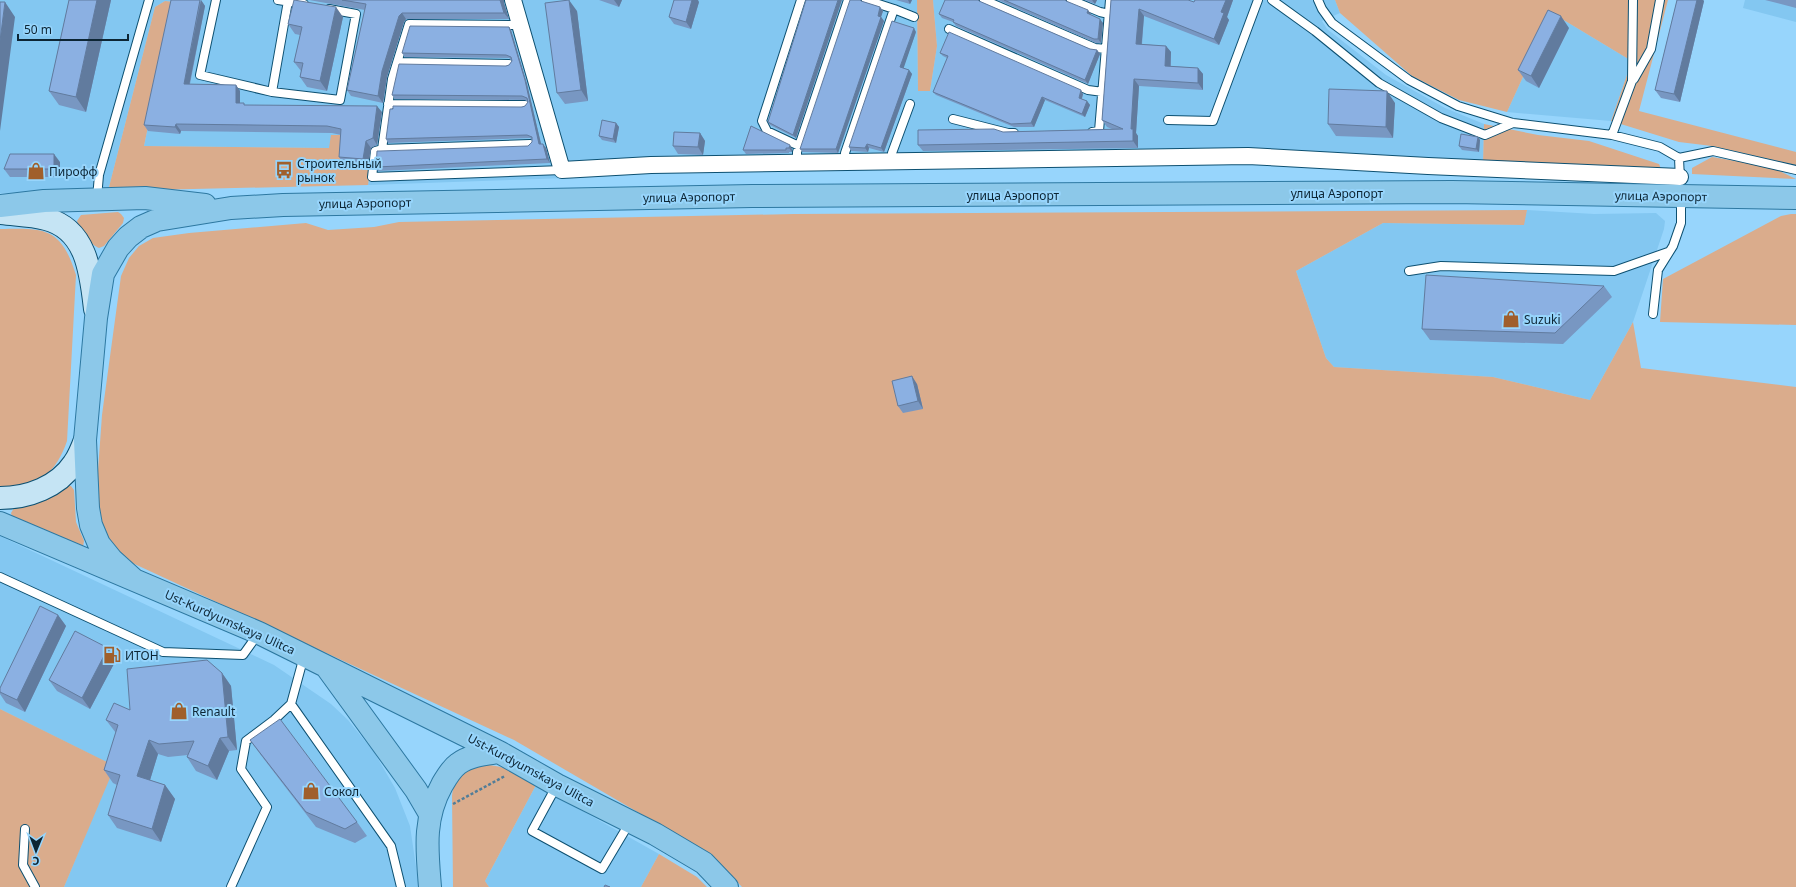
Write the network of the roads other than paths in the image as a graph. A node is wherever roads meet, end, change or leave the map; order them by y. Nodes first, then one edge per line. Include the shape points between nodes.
1 (149, 0) edge
2 (216, 0) edge
3 (278, 0) edge
4 (513, 0) edge
5 (801, 0) edge
6 (848, 0) edge
7 (866, 0) edge
8 (984, 0) edge
9 (1071, 0) edge
10 (1110, 0) edge
11 (1258, 0) edge
12 (1272, 0) edge
13 (1318, 0) edge
14 (1633, 0) edge
15 (1660, 0) edge
16 (288, 1) junction
17 (894, 9) junction
18 (1109, 14) junction
19 (914, 17) dead end
20 (520, 25) junction
21 (949, 29) dead end
22 (1106, 49) junction
23 (398, 62) junction
24 (509, 64) edge
25 (1632, 81) junction
26 (272, 92) junction
27 (1103, 92) junction
28 (388, 104) junction
29 (910, 104) dead end
30 (525, 105) edge
31 (953, 119) dead end
32 (1168, 120) dead end
33 (1513, 123) junction
34 (1084, 132) edge
35 (1024, 133) edge
36 (1612, 134) junction
37 (530, 144) edge
38 (799, 146) junction
39 (382, 149) junction
40 (1679, 158) junction
41 (846, 162) junction
42 (893, 162) junction
43 (797, 163) junction
44 (562, 170) junction
45 (1796, 170) edge
46 (1680, 186) junction
47 (97, 198) junction
48 (1796, 198) edge
49 (0, 206) edge
50 (230, 208) junction
51 (0, 213) edge
52 (1668, 252) junction
53 (1409, 271) dead end
54 (1653, 314) dead end
55 (96, 318) junction
56 (85, 440) junction
57 (0, 498) edge
58 (0, 523) edge
59 (0, 577) edge
60 (133, 579) junction
61 (259, 633) junction
62 (305, 655) junction
63 (326, 666) junction
64 (290, 704) junction
65 (503, 762) junction
66 (557, 785) junction
67 (430, 814) junction
68 (630, 822) junction
69 (25, 829) dead end
70 (35, 887) edge
71 (231, 887) edge
72 (401, 887) edge
73 (430, 887) edge
74 (727, 887) edge

1 - 47 lane via 99,175
2 - 26 lane via 200,75
3 - 16 lane
4 - 20 street
5 - 38 lane via 762,121 767,131
6 - 38 lane
7 - 17 lane
8 - 22 lane via 1095,48
9 - 18 lane
10 - 18 lane
11 - 32 lane via 1213,121
12 - 33 lane via 1379,83 1441,118 1485,134
13 - 33 lane via 1332,23 1409,80 1458,106
14 - 25 lane
15 - 25 lane via 1651,49
16 - 26 lane
16 - 26 lane via 356,14 340,100
17 - 19 lane
17 - 41 lane via 845,153
18 - 22 lane
20 - 23 lane via 409,24
20 - 44 street
21 - 27 lane via 1088,90
22 - 27 lane
23 - 24 lane
23 - 28 lane
25 - 36 lane
27 - 34 lane via 1100,132
28 - 30 lane
28 - 39 lane
29 - 42 lane via 892,153
31 - 35 lane via 1008,133
33 - 36 lane
36 - 40 lane via 1660,147
37 - 39 lane
38 - 43 lane
39 - 44 lane via 375,151 372,177
40 - 45 lane via 1713,151
40 - 46 lane
41 - 42 street
41 - 43 street
42 - 46 street via 1248,156 1436,166
43 - 44 street via 651,165
46 - 48 main road, улица Аэропорт
46 - 50 main road, улица Аэропорт via 1452,192 752,196
46 - 52 lane via 1680,223 1673,246
47 - 49 main road
47 - 50 main road via 145,198
50 - 55 main road via 157,220 141,227 118,248 103,274
51 - 55 street via 46,219 64,228 78,241 86,257
52 - 53 lane via 1614,270 1440,266
52 - 54 lane via 1658,270
55 - 56 main road
56 - 57 street via 67,472 46,488 19,497
56 - 60 main road via 91,525 99,544
58 - 60 main road, Ust-Kurdyumskaya Ulitca
59 - 61 lane via 163,652 243,655
60 - 61 main road, Ust-Kurdyumskaya Ulitca
61 - 62 main road, Ust-Kurdyumskaya Ulitca
62 - 63 main road, Ust-Kurdyumskaya Ulitca
62 - 64 lane
63 - 65 main road, Ust-Kurdyumskaya Ulitca
63 - 67 main road, Ust-Kurdyumskaya Ulitca via 391,754
64 - 71 lane via 246,741 241,769 267,807
64 - 72 lane via 391,846
65 - 66 main road, Ust-Kurdyumskaya Ulitca
65 - 67 main road via 479,754 458,764 447,776
66 - 68 main road, Ust-Kurdyumskaya Ulitca
66 - 68 lane via 532,831 602,869
67 - 73 main road via 427,843
68 - 74 main road, Ust-Kurdyumskaya Ulitca via 704,863
69 - 70 lane via 23,865

